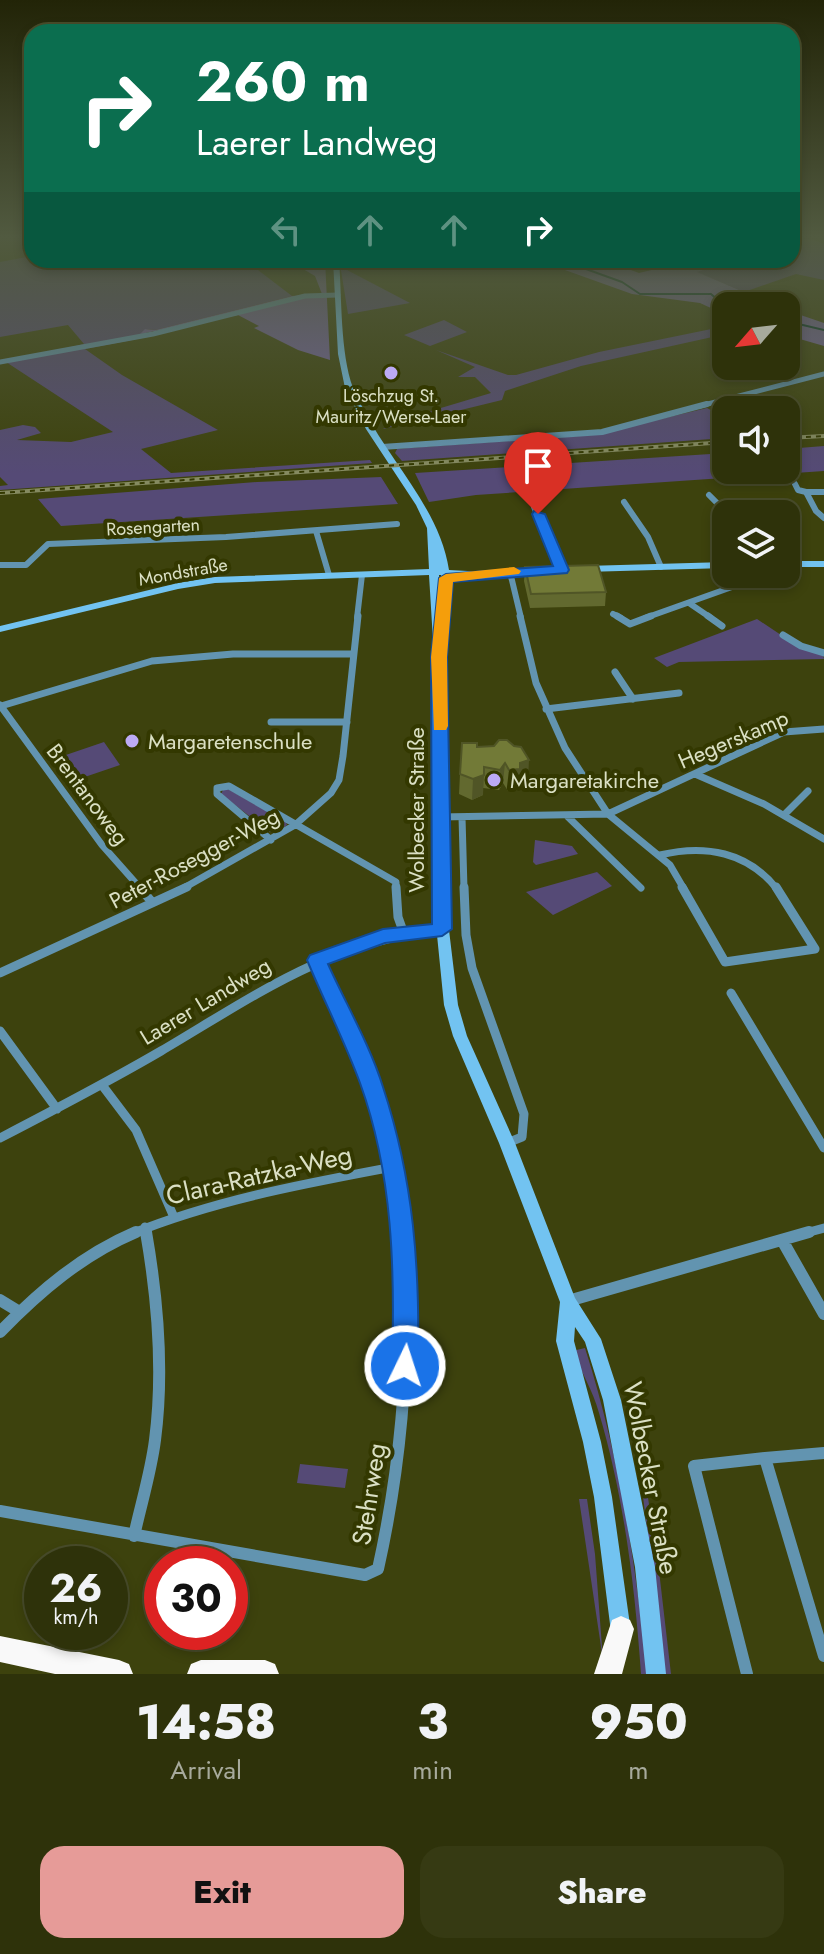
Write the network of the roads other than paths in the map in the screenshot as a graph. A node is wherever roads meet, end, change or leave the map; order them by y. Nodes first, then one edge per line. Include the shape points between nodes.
1 (221, 317) edge
2 (341, 317) edge
3 (0, 362) edge
4 (824, 374) edge
5 (382, 447) junction
6 (795, 484) dead end
7 (806, 492) junction
8 (824, 492) edge
9 (709, 495) dead end
10 (714, 500) edge
11 (624, 502) dead end
12 (534, 507) dead end
13 (824, 518) edge
14 (397, 524) dead end
15 (431, 526) junction
16 (316, 531) junction
17 (430, 542) junction
18 (800, 564) edge
19 (824, 564) edge
20 (0, 565) edge
21 (712, 565) edge
22 (661, 567) junction
23 (562, 570) junction
24 (510, 572) junction
25 (399, 573) junction
26 (329, 575) junction
27 (362, 575) junction
28 (376, 575) junction
29 (441, 575) junction
30 (730, 588) edge
31 (689, 603) junction
32 (613, 614) dead end
33 (722, 626) dead end
34 (0, 629) edge
35 (783, 635) dead end
36 (824, 653) edge
37 (353, 654) junction
38 (615, 672) dead end
39 (679, 693) dead end
40 (633, 699) junction
41 (0, 705) edge
42 (546, 709) junction
43 (271, 722) dead end
44 (347, 722) junction
45 (824, 729) edge
46 (695, 774) junction
47 (808, 791) dead end
48 (608, 814) junction
49 (784, 815) junction
50 (567, 816) junction
51 (440, 817) junction
52 (462, 817) junction
53 (295, 825) junction
54 (824, 839) edge
55 (271, 840) junction
56 (660, 855) junction
57 (641, 888) dead end
58 (152, 902) junction
59 (442, 929) junction
60 (403, 931) junction
61 (317, 960) junction
62 (0, 973) edge
63 (731, 993) dead end
64 (0, 1031) edge
65 (102, 1085) junction
66 (57, 1109) junction
67 (0, 1138) edge
68 (507, 1143) junction
69 (824, 1148) edge
70 (393, 1167) junction
71 (173, 1215) junction
72 (145, 1227) junction
73 (824, 1228) edge
74 (782, 1240) junction
75 (0, 1300) edge
76 (568, 1302) junction
77 (823, 1310) edge
78 (18, 1311) junction
79 (0, 1332) edge
80 (824, 1453) edge
81 (765, 1458) junction
82 (0, 1511) edge
83 (134, 1536) junction
84 (621, 1629) junction
85 (0, 1649) edge
86 (824, 1656) edge
87 (119, 1674) edge
88 (201, 1674) edge
89 (265, 1674) edge
90 (608, 1674) edge
91 (623, 1674) edge
92 (656, 1674) edge
93 (747, 1674) edge

1 - 3 street
2 - 5 main road, Wolbecker Straße via 349,388
4 - 5 street via 602,432
5 - 15 main road, Wolbecker Straße
6 - 7 street
7 - 8 street
7 - 13 street
9 - 10 street
11 - 22 street
12 - 23 street
14 - 16 street, Rosengarten
15 - 17 main road, Wolbecker Straße
15 - 29 main road, Wolbecker Straße via 442,551
16 - 20 street, Rosengarten via 48,544 26,565
16 - 26 street
17 - 25 main road via 422,564
17 - 29 main road, Wolbecker Straße
18 - 19 main road
21 - 22 main road
22 - 23 main road
23 - 24 main road
24 - 29 main road
24 - 42 street
25 - 28 main road, Mondstraße
25 - 29 main road, Mondstraße
26 - 27 main road, Mondstraße
26 - 34 main road, Mondstraße via 178,586
27 - 28 main road, Mondstraße
27 - 37 street, Peter-Rosegger-Weg
28 - 29 main road, Mondstraße
29 - 51 main road, Wolbecker Straße
30 - 31 street
31 - 32 street via 630,624
31 - 33 street
35 - 36 street
37 - 41 street via 233,654 152,661
37 - 44 street, Peter-Rosegger-Weg
38 - 40 street
39 - 40 street
40 - 42 street
41 - 58 street, Brentanoweg via 102,845
42 - 48 street
43 - 44 street
44 - 53 street, Peter-Rosegger-Weg via 339,780 324,802
45 - 46 street, Hegerskamp via 784,732
46 - 48 street, Hegerskamp
46 - 49 street
47 - 49 street
48 - 50 street, Hegerskamp
48 - 56 street
49 - 54 street
50 - 52 street, Hegerskamp
50 - 57 street
51 - 52 street, Hegerskamp
51 - 59 main road, Wolbecker Straße
52 - 68 street, Wolbecker Straße via 472,968 524,1114 522,1137
53 - 55 street, Peter-Rosegger-Weg
53 - 55 street via 229,786 217,788 217,794
53 - 60 street via 396,882
55 - 58 street, Peter-Rosegger-Weg
56 - 56 street via 725,962 815,949 771,881 751,864 727,853 695,849
58 - 62 street, Peter-Rosegger-Weg
59 - 60 street, Laerer Landweg
59 - 68 main road, Wolbecker Straße via 460,1036
60 - 61 street, Laerer Landweg
61 - 65 street, Laerer Landweg
61 - 70 street, Stehrweg via 371,1084
63 - 69 street
64 - 66 street
65 - 66 street, Laerer Landweg
65 - 71 street via 136,1130
66 - 67 street, Laerer Landweg
68 - 76 main road, Wolbecker Straße
70 - 71 street, Clara-Ratzka-Weg
70 - 83 street, Stehrweg via 401,1209 408,1336 398,1459 378,1569 365,1575
71 - 72 street, Clara-Ratzka-Weg
72 - 78 street, Clara-Ratzka-Weg via 66,1272
72 - 83 street via 156,1284 159,1366 155,1440
73 - 74 street
74 - 76 street
74 - 77 street
75 - 78 street
76 - 84 main road, Wolbecker Straße via 565,1341 601,1483
76 - 92 main road, Wolbecker Straße via 592,1339 612,1400 645,1567
78 - 79 street, Clara-Ratzka-Weg
80 - 81 street
81 - 86 street
81 - 93 street via 694,1466
82 - 83 street, Stehrweg
84 - 90 highway
84 - 91 main road, Wolbecker Straße
85 - 87 highway
88 - 89 highway

